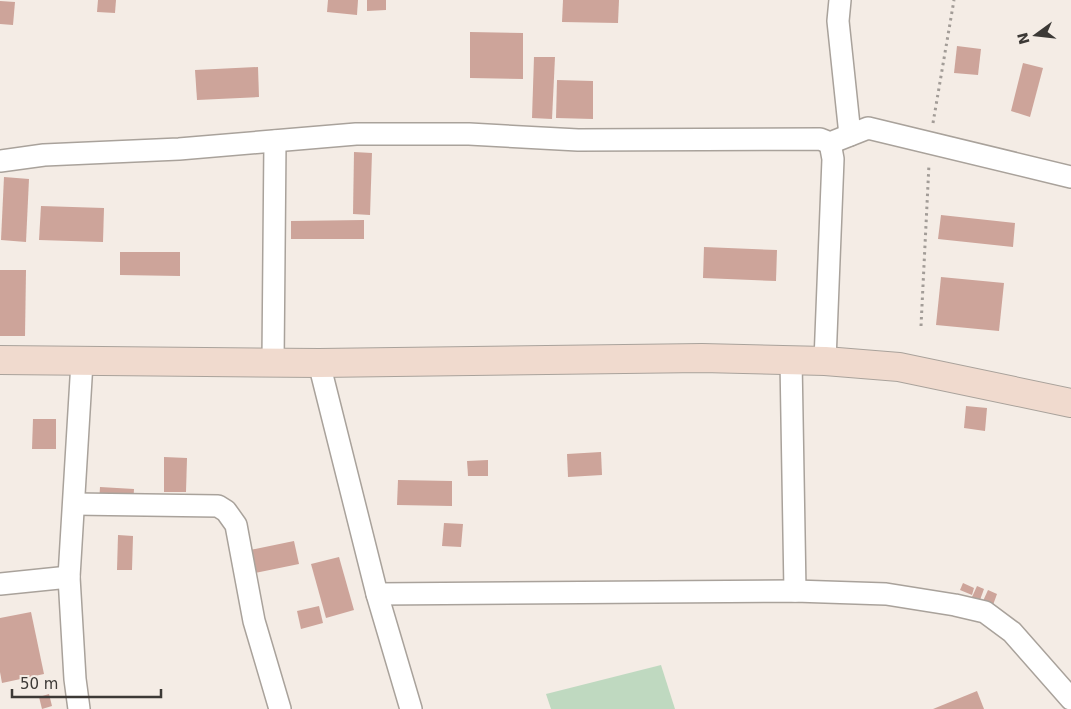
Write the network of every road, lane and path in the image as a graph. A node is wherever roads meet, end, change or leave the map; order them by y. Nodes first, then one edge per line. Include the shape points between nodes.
1 (840, 0) edge
2 (850, 135) junction
3 (275, 141) junction
4 (830, 143) junction
5 (0, 161) edge
6 (1071, 177) edge
7 (0, 360) edge
8 (791, 360) junction
9 (825, 361) junction
10 (82, 362) junction
11 (273, 362) junction
12 (319, 363) junction
13 (1071, 403) edge
14 (74, 504) junction
15 (69, 577) junction
16 (0, 584) edge
17 (795, 591) junction
18 (377, 594) junction
19 (1071, 699) edge
20 (79, 709) edge
21 (280, 709) edge
22 (411, 709) edge

1 - 2 street via 838,21
2 - 4 street
2 - 6 street via 868,128
3 - 4 street via 356,134 469,134 578,140 820,139
3 - 5 street via 44,155
3 - 11 street
4 - 9 street via 833,159
7 - 10 street
8 - 9 street
8 - 12 street via 702,358
8 - 17 street
9 - 13 street via 899,367
10 - 11 street
10 - 14 street
11 - 12 street
12 - 18 street
14 - 15 street
14 - 21 street via 218,506 226,511 236,525 254,621
15 - 16 street
15 - 20 street
17 - 18 street
17 - 19 street via 886,594 985,612 1012,632
18 - 22 street

